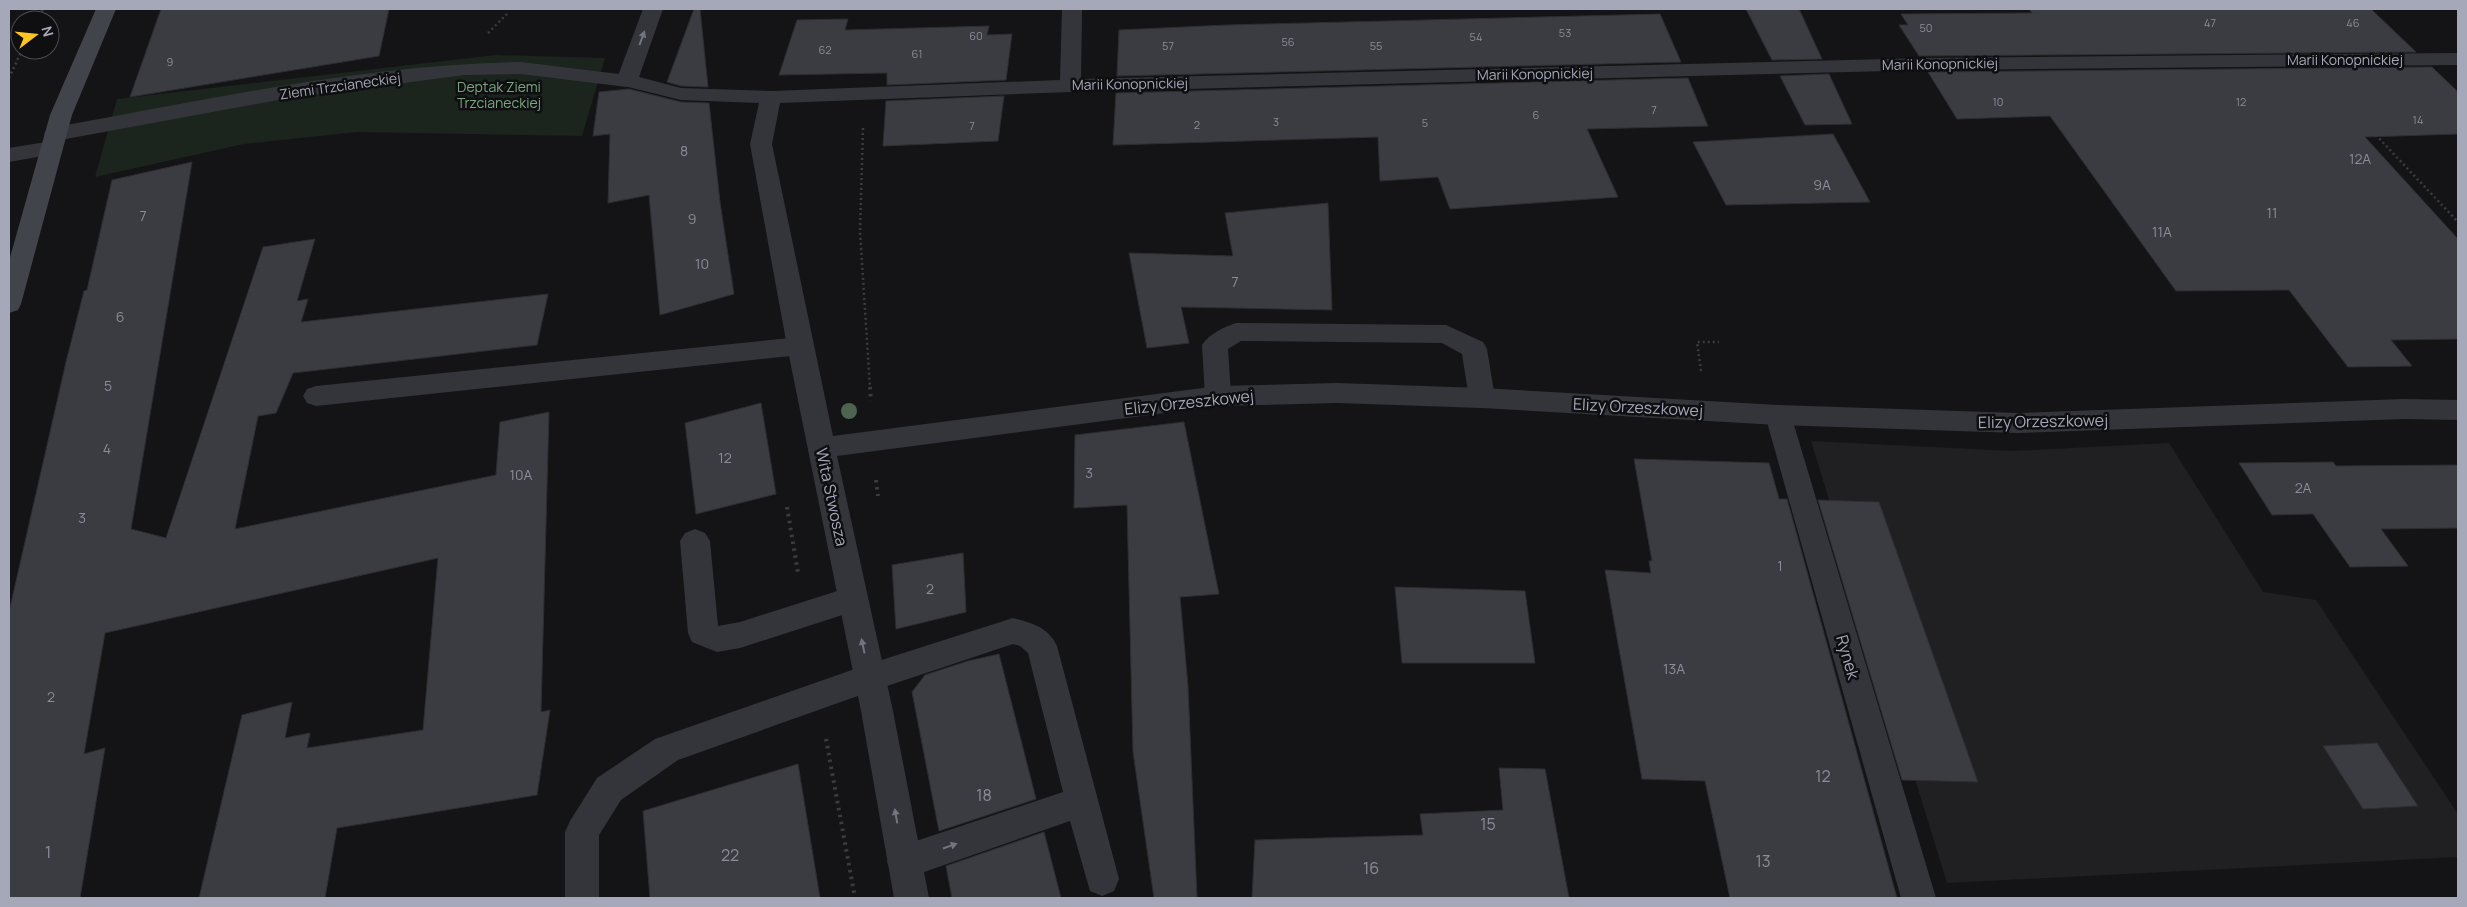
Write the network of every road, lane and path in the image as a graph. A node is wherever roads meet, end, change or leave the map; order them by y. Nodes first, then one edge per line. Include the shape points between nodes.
1 (106, 9) edge
2 (653, 9) edge
3 (1072, 9) edge
4 (2458, 59) edge
5 (17, 60) edge
6 (2306, 60) junction
7 (629, 74) junction
8 (9, 78) edge
9 (1070, 86) junction
10 (772, 97) junction
11 (863, 127) dead end
12 (54, 141) junction
13 (9, 155) edge
14 (2458, 222) edge
15 (9, 304) edge
16 (1719, 342) dead end
17 (800, 346) junction
18 (316, 396) dead end
19 (1218, 396) junction
20 (1482, 398) junction
21 (2404, 409) junction
22 (2458, 410) edge
23 (1707, 411) junction
24 (1778, 415) junction
25 (2458, 429) edge
26 (874, 440) junction
27 (822, 448) junction
28 (786, 500) dead end
29 (879, 505) dead end
30 (695, 540) dead end
31 (853, 599) junction
32 (805, 615) junction
33 (869, 678) junction
34 (818, 696) junction
35 (1082, 801) junction
36 (904, 862) junction
37 (1102, 879) dead end
38 (582, 898) edge
39 (855, 898) edge
40 (911, 898) edge
41 (1919, 898) edge

1 - 12 main road via 60,114
7 -> 2 street
3 - 9 street
4 - 6 street, Marii Konopnickiej
5 - 8 path
6 - 9 street, Marii Konopnickiej via 1928,64
6 - 14 path
7 - 10 street, Marii Konopnickiej via 681,94
7 - 12 street, Ziemi Trzcianeckiej via 521,68 465,69 289,92
9 - 10 street, Marii Konopnickiej
10 - 17 street, Wita Stwosza via 761,144
11 - 26 path via 858,173
12 - 13 street, Ziemi Trzcianeckiej
12 - 15 main road
16 - 23 path via 1697,342
17 - 18 street
17 - 27 street, Wita Stwosza
19 - 20 street, Elizy Orzeszkowej via 1337,392
19 - 20 street via 1215,345 1236,332 1406,333 1446,334 1474,349
19 - 26 street, Elizy Orzeszkowej
20 - 23 street, Elizy Orzeszkowej
21 - 22 street, Elizy Orzeszkowej
21 - 24 street, Elizy Orzeszkowej via 2018,423
21 - 25 street
23 - 24 street, Elizy Orzeszkowej
24 - 41 street, Rynek
26 - 27 street, Elizy Orzeszkowej
26 - 29 path
27 - 31 street, Wita Stwosza
28 - 32 path
30 - 32 street via 703,633 717,640
31 - 32 street
33 -> 31 street, Wita Stwosza
33 - 34 street
33 - 35 street via 990,638 1013,632 1029,635 1042,646
36 -> 33 street, Wita Stwosza
34 - 38 street via 667,749 609,789 582,832
34 - 39 path
36 -> 35 street
35 - 37 street
36 - 40 street, Wita Stwosza

